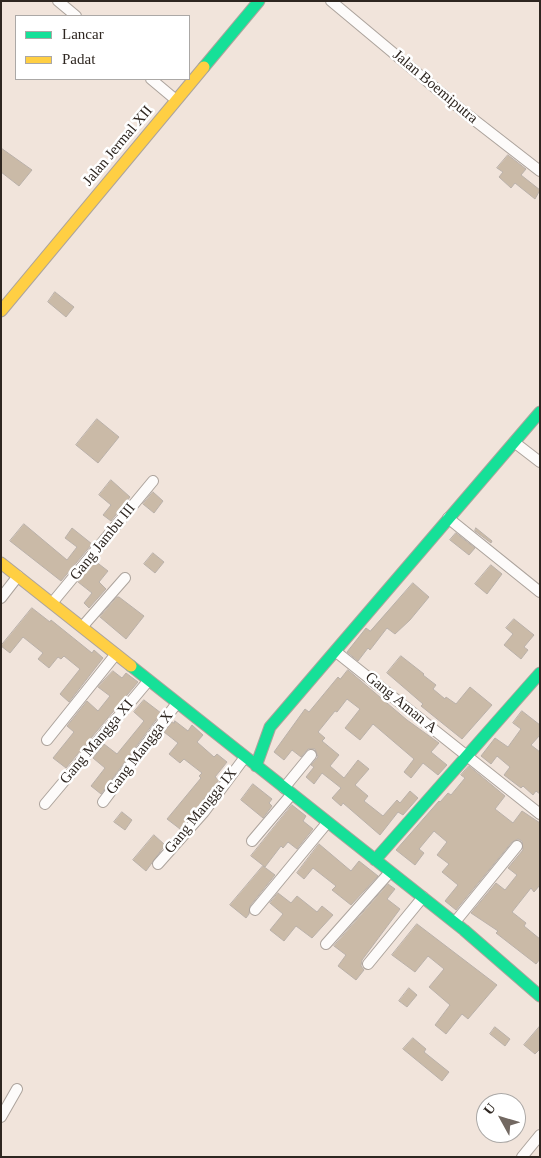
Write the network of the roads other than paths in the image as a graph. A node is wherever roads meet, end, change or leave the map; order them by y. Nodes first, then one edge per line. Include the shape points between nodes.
1 (58, 1) edge
2 (259, 1) edge
3 (331, 1) edge
4 (75, 15) edge
5 (152, 80) edge
6 (176, 100) junction
7 (540, 171) edge
8 (1, 311) edge
9 (540, 412) edge
10 (514, 442) junction
11 (540, 462) edge
12 (153, 481) dead end
13 (448, 518) junction
14 (1, 563) edge
15 (18, 576) junction
16 (125, 578) dead end
17 (540, 592) edge
18 (1, 598) edge
19 (52, 603) junction
20 (82, 627) junction
21 (335, 651) junction
22 (116, 654) junction
23 (540, 673) edge
24 (149, 680) junction
25 (177, 703) junction
26 (47, 740) dead end
27 (311, 755) dead end
28 (466, 756) junction
29 (244, 758) junction
30 (256, 766) junction
31 (288, 792) junction
32 (103, 802) dead end
33 (45, 804) dead end
34 (540, 814) edge
35 (327, 823) junction
36 (252, 841) dead end
37 (516, 846) dead end
38 (375, 860) junction
39 (158, 864) dead end
40 (390, 872) junction
41 (423, 897) junction
42 (255, 910) dead end
43 (455, 922) junction
44 (326, 944) dead end
45 (368, 964) dead end
46 (540, 996) edge
47 (17, 1089) dead end
48 (1, 1117) edge
49 (540, 1135) edge
50 (522, 1157) edge

1 - 4 street
2 - 6 street, Jalan Jermal XII
3 - 7 street, Jalan Boemiputra
5 - 6 street
6 - 8 street, Jalan Jermal XII
9 - 10 street
10 - 11 street
10 - 13 street
12 - 19 street, Gang Jambu III
13 - 17 street
13 - 21 street
14 - 15 street
15 - 18 street
15 - 19 street
16 - 20 street
19 - 20 street
20 - 22 street
21 - 28 street, Gang Aman A
21 - 30 street via 270,727
22 - 24 street
22 - 26 street
23 - 28 street
24 - 25 street
24 - 33 street, Gang Mangga XI
25 - 29 street
25 - 32 street, Gang Mangga X
27 - 31 street
28 - 34 street, Gang Aman A
28 - 38 street
29 - 30 street
29 - 39 street, Gang Mangga IX via 204,812
30 - 31 street
31 - 35 street
31 - 36 street
35 - 38 street
35 - 42 street
37 - 43 street
38 - 40 street
40 - 41 street
40 - 44 street
41 - 43 street
41 - 45 street
43 - 46 street
47 - 48 street
49 - 50 street

